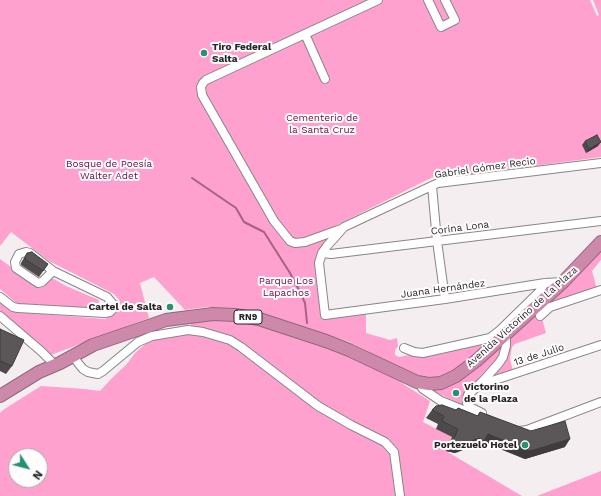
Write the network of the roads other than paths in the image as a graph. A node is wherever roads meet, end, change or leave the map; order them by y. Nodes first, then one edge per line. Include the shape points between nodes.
1 (378, 0) edge
2 (428, 0) edge
3 (445, 0) edge
4 (305, 34) junction
5 (325, 79) dead end
6 (601, 163) edge
7 (432, 186) junction
8 (601, 221) edge
9 (344, 227) junction
10 (437, 241) junction
11 (601, 242) edge
12 (322, 253) junction
13 (53, 271) junction
14 (563, 282) junction
15 (545, 283) junction
16 (601, 290) edge
17 (0, 297) edge
18 (445, 299) junction
19 (0, 316) edge
20 (540, 316) dead end
21 (506, 334) junction
22 (601, 345) edge
23 (404, 348) dead end
24 (73, 355) junction
25 (51, 361) junction
26 (417, 382) junction
27 (483, 382) junction
28 (0, 387) edge
29 (0, 396) edge
30 (601, 402) edge
31 (512, 429) edge
32 (400, 496) edge

1 - 4 street
2 - 3 street via 441,27 455,20
4 - 5 street
4 - 9 street via 206,80 201,91 274,222 290,241 305,242
6 - 7 street, Gabriel Gómez Recio via 443,182
7 - 9 street, Gabriel Gómez Recio
7 - 10 street
8 - 10 street, Corina Lona
9 - 12 street, Gabriel Gómez Recio
10 - 12 street, Corina Lona
10 - 18 street
11 - 14 highway, Avenida Victorino de La Plaza / RN9
12 - 18 street, Juana Hernández via 319,263 325,315
13 - 13 street via 38,283 16,268 15,262 19,254 26,252 34,255
13 - 17 street via 107,297 113,304 112,310 105,313 18,308
14 - 15 street, Juana Hernández
14 - 21 highway, Avenida Victorino de La Plaza / RN9
15 - 18 street, Juana Hernández
15 - 23 street via 539,292 490,338 423,353
16 - 20 street via 550,307
19 - 25 street
21 - 26 highway, Avenida Victorino de La Plaza / RN9 via 476,362 456,376 441,383
21 - 27 street via 503,357
22 - 27 street, 13 de Julio
24 - 25 highway, RN9
24 - 26 highway, Avenida Victorino de La Plaza / RN9 via 93,345 166,320 201,315 235,315 259,319 326,341
24 - 29 highway, RN9
24 - 32 street via 83,369 98,374 138,342 152,336 188,330 230,340 318,406 385,442 394,452
25 - 28 highway, RN9
26 - 27 street via 441,401 496,421 467,403 468,395
30 - 31 street via 528,430

